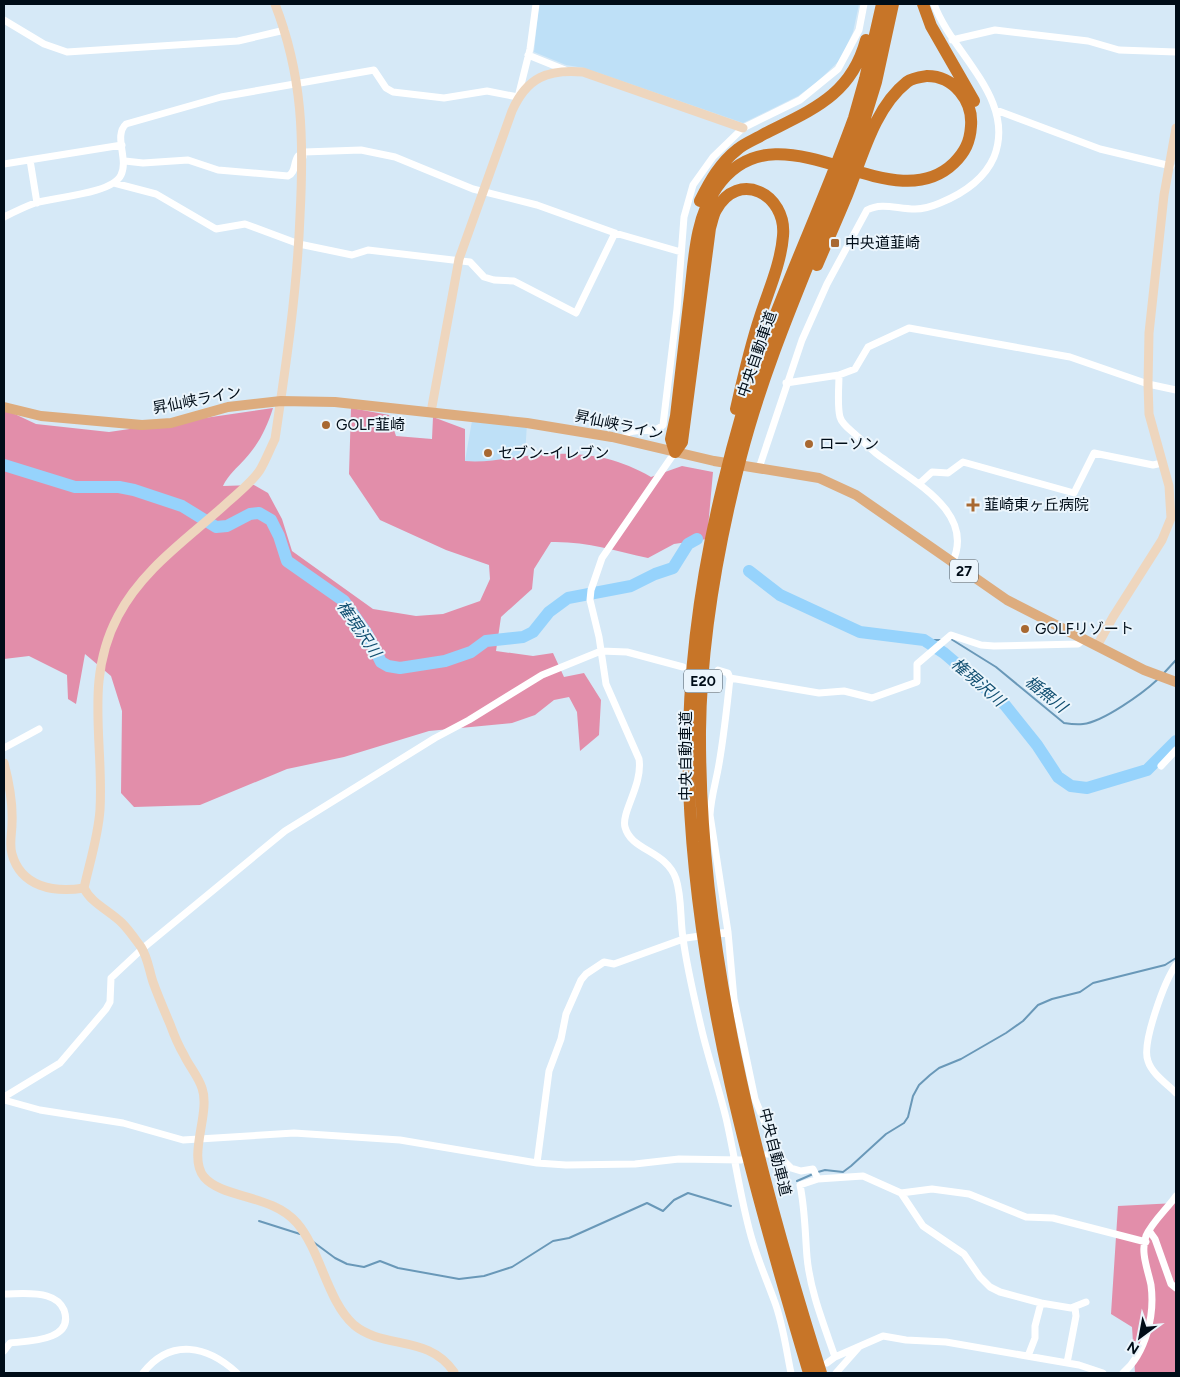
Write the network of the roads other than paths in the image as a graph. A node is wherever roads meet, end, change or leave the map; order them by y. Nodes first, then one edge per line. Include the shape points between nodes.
1 (275, 4) edge
2 (536, 4) edge
3 (864, 4) edge
4 (876, 4) edge
5 (882, 4) edge
6 (893, 4) edge
7 (924, 4) edge
8 (934, 4) edge
9 (4, 20) edge
10 (285, 30) junction
11 (952, 40) junction
12 (1176, 52) edge
13 (528, 55) junction
14 (565, 70) junction
15 (298, 83) junction
16 (518, 97) junction
17 (996, 110) junction
18 (743, 128) junction
19 (1176, 128) edge
20 (122, 145) junction
21 (303, 154) junction
22 (30, 160) junction
23 (124, 161) junction
24 (4, 164) edge
25 (1171, 166) junction
26 (868, 177) junction
27 (114, 183) junction
28 (482, 191) junction
29 (37, 203) junction
30 (4, 217) edge
31 (616, 233) junction
32 (299, 244) junction
33 (681, 252) junction
34 (458, 259) junction
35 (689, 358) junction
36 (839, 375) junction
37 (786, 383) junction
38 (1148, 384) junction
39 (1176, 390) edge
40 (280, 402) junction
41 (4, 406) edge
42 (431, 412) junction
43 (750, 426) junction
44 (625, 440) junction
45 (675, 452) junction
46 (1162, 463) junction
47 (755, 467) junction
48 (920, 483) junction
49 (722, 488) junction
50 (952, 562) junction
51 (1083, 640) junction
52 (1097, 646) junction
53 (601, 651) junction
54 (683, 667) dead end
55 (718, 670) dead end
56 (730, 678) junction
57 (1176, 682) edge
58 (39, 729) dead end
59 (4, 748) edge
60 (1176, 750) edge
61 (4, 762) edge
62 (1161, 766) dead end
63 (84, 888) junction
64 (727, 932) junction
65 (685, 938) junction
66 (142, 949) junction
67 (1176, 965) edge
68 (1176, 1094) edge
69 (4, 1098) edge
70 (199, 1139) junction
71 (779, 1152) junction
72 (768, 1154) dead end
73 (738, 1160) junction
74 (537, 1163) junction
75 (818, 1179) junction
76 (901, 1193) junction
77 (1176, 1196) edge
78 (1150, 1232) junction
79 (1146, 1242) junction
80 (1176, 1288) edge
81 (4, 1294) edge
82 (1086, 1302) dead end
83 (1041, 1303) junction
84 (1075, 1308) junction
85 (859, 1346) junction
86 (4, 1351) edge
87 (1028, 1356) junction
88 (835, 1357) junction
89 (1067, 1363) junction
90 (824, 1368) edge
91 (454, 1371) edge
92 (144, 1373) edge
93 (237, 1373) edge
94 (791, 1373) edge
95 (809, 1373) edge
96 (836, 1373) edge
97 (1103, 1373) edge
98 (1123, 1373) edge

1 - 10 street
2 - 13 street
3 - 18 street via 859,30 838,69 800,100
4 - 35 highway via 862,57 843,85 817,108 739,148 721,164 710,181 697,209
5 - 49 highway, 中央自動車道 / E20 via 854,118 762,350
6 - 43 highway, 中央自動車道 / E20 via 864,120 782,328
7 - 26 highway via 931,26 974,101 979,123 976,144 960,168 929,185 888,188
8 - 11 street
9 - 10 street via 44,44 67,52 238,41
10 - 15 street
11 - 12 street via 994,30 1088,41 1119,50
11 - 17 street via 981,79
13 - 14 street
13 - 16 street
14 - 16 street via 549,72
14 - 18 street via 583,72
15 - 16 street via 374,70 386,88 393,92 444,98 487,92
15 - 20 street via 221,97 126,124 121,132
15 - 21 street
16 - 28 street
17 - 25 street via 1100,149
17 - 37 street via 1000,133 997,148 992,161 973,185 939,204 916,209 876,205 867,210 827,284
18 - 33 street via 713,157 693,185 684,217
19 - 25 street
20 - 22 street
20 - 23 street
21 - 23 street via 298,156 293,172 288,176 218,170 188,160
21 - 28 street via 373,152 395,157
21 - 32 street
22 - 24 street
22 - 29 street
23 - 27 street via 121,175
25 - 38 street via 1164,195 1149,333
26 - 35 highway via 786,155 764,156 745,162 718,185 705,206 696,248
26 - 43 highway via 924,179 945,171 961,156 967,146 971,119 967,102 950,82 935,76 910,80 891,99 879,119
27 - 29 street
27 - 32 street via 156,194 216,229 245,224
28 - 31 street
28 - 34 street
29 - 30 street
31 - 33 street
31 - 34 street via 576,313 514,281 484,277 470,262
32 - 34 street via 352,255 368,250
32 - 40 street
33 - 44 street via 663,425 654,431 632,430 626,434
34 - 42 street
35 - 45 highway via 671,439
35 - 49 highway via 715,210 734,192 750,188 763,193 780,210 783,237 748,360
36 - 37 street
36 - 38 street via 855,369 868,347 910,328 1070,357
36 - 48 street via 840,418 883,459
37 - 47 street via 776,422
38 - 39 street
38 - 46 street via 1149,414
40 - 41 main road, 昇仙峡ライン / 27 via 228,407 172,423 142,426 41,416
40 - 42 main road, 昇仙峡ライン / 27 via 335,402
40 - 63 street via 274,439 266,460 250,482 149,572 131,593 112,627 102,652 98,676 100,810
42 - 44 main road, 昇仙峡ライン / 27 via 527,423
43 - 90 highway, 中央自動車道 / E20 via 721,539 708,630 700,728 705,852 727,1014 745,1096 785,1260
44 - 45 main road, 昇仙峡ライン / 27
45 - 47 main road, 昇仙峡ライン / 27
45 - 53 street via 602,558 590,600
46 - 48 street via 1153,465 1094,453 1074,493 963,462 948,473 932,472
46 - 52 street via 1169,486 1172,518
47 - 50 main road, 昇仙峡ライン / 27 via 819,478 837,485
48 - 50 street via 939,501 955,526 959,544
49 - 95 highway, 中央自動車道 / E20 via 704,584 692,681 689,788 694,852 710,974 734,1098 769,1239
50 - 51 main road, 昇仙峡ライン / 27 via 1007,600
51 - 52 main road, 昇仙峡ライン / 27
51 - 56 street via 1078,644 980,646 951,635 917,664 917,682 872,698 844,691 818,693
52 - 57 main road, 昇仙峡ライン / 27
53 - 54 street via 627,652
53 - 65 street via 606,684 639,759 638,782 624,816 624,826 628,836 662,857 672,868 678,885
53 - 66 street via 542,675 285,831
55 - 56 street via 728,672
56 - 64 street via 710,815
58 - 59 street
60 - 62 street
61 - 63 street via 12,804 12,854 24,876 36,885 48,888
63 - 66 street via 123,924
64 - 65 street
64 - 71 street via 734,999 755,1099
65 - 73 street via 702,1030
65 - 74 street via 614,964 604,962 581,980 566,1014 561,1039 548,1071
66 - 69 street via 111,978 110,1002 106,1009 60,1063
66 - 70 street via 170,1025 203,1091
67 - 68 street via 1163,987 1146,1053 1152,1068
69 - 70 street via 40,1110 123,1123 164,1136
70 - 74 street via 294,1133 400,1140
70 - 91 street via 199,1164 209,1182 258,1198 297,1222 338,1303 353,1324 368,1334 428,1350 443,1357
71 - 72 street
71 - 75 street via 791,1168 801,1171 813,1169
73 - 74 street
73 - 94 street via 739,1188 751,1236 777,1309
75 - 76 street via 863,1176
75 - 88 street via 800,1185 805,1209 807,1259 820,1315
76 - 79 street via 932,1189 969,1194 1026,1217 1053,1218
76 - 83 street via 923,1226 964,1254 990,1286 1000,1292
77 - 78 street
78 - 79 street
78 - 80 street via 1171,1284
79 - 98 street via 1144,1252 1153,1304 1151,1322 1139,1352
81 - 86 street via 49,1296 62,1306 65,1314 65,1322 56,1334 48,1338 10,1342
82 - 84 street
83 - 84 street
83 - 87 street via 1035,1326 1036,1338
84 - 89 street
85 - 87 street via 883,1336 946,1342
85 - 88 street
85 - 96 street
87 - 89 street
88 - 90 street
89 - 97 street
92 - 93 street via 157,1358 176,1350 199,1350 216,1356

